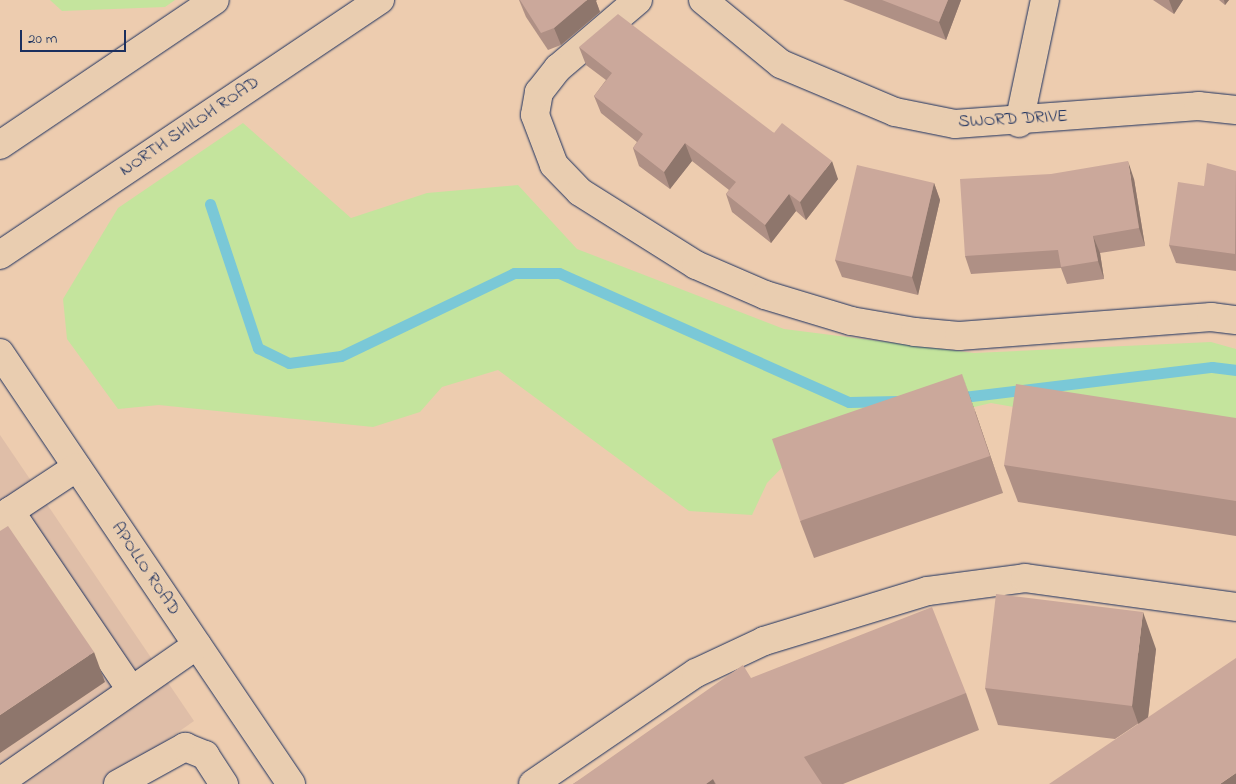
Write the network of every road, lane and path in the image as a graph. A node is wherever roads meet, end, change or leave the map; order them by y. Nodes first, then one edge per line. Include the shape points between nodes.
1 (215, 0) edge
2 (380, 0) edge
3 (638, 0) edge
4 (704, 0) edge
5 (1045, 0) edge
6 (1236, 110) edge
7 (1019, 123) junction
8 (0, 145) edge
9 (0, 255) edge
10 (1236, 320) edge
11 (0, 353) edge
12 (77, 467) junction
13 (5, 515) edge
14 (1236, 607) edge
15 (197, 645) junction
16 (130, 690) junction
17 (0, 782) edge
18 (118, 784) edge
19 (224, 784) edge
20 (291, 784) edge
21 (533, 784) edge

1 - 8 street
2 - 9 street, NORTH SHILOH ROAD
3 - 10 street via 558,68 539,92 536,115 554,164 580,192 696,265 765,295 850,321 915,332 959,336 1211,317
4 - 7 street, SWORD DRIVE via 781,64 844,94 895,112 955,124
5 - 7 street
6 - 7 street, SWORD DRIVE via 1198,106
11 - 12 street, APOLLO ROAD
12 - 13 street
12 - 15 street, APOLLO ROAD
13 - 16 street
14 - 21 street via 1024,578 928,591 764,641 696,673
15 - 16 street
15 - 20 street, APOLLO ROAD
16 - 17 street
18 - 19 street via 185,748 205,755

